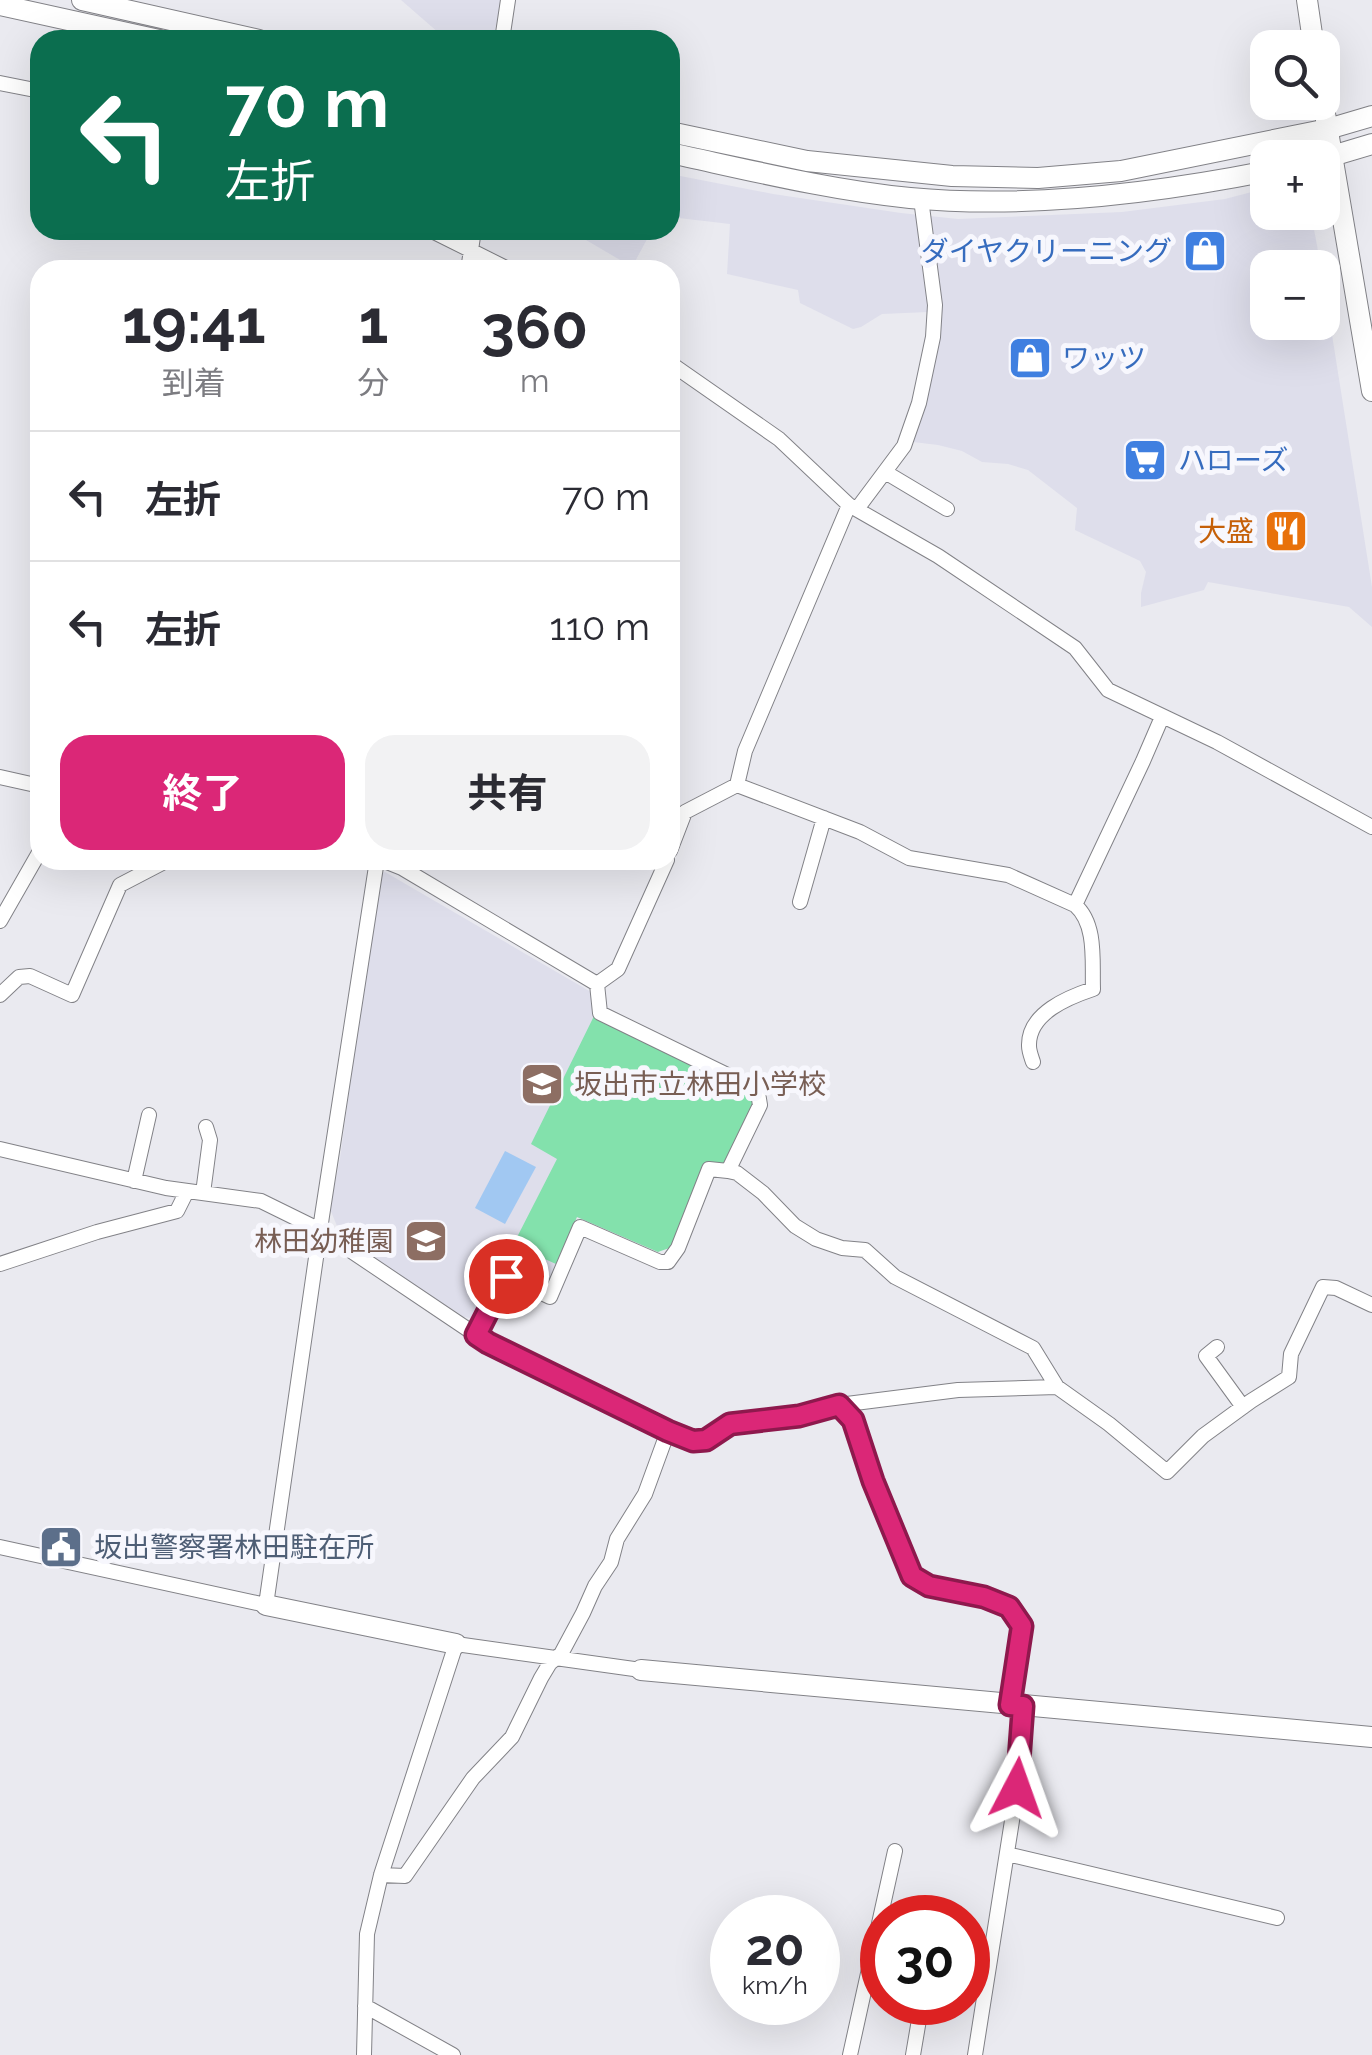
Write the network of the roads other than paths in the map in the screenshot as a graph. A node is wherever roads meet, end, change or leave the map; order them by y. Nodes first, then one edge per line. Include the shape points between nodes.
1 (82, 0) edge
2 (508, 0) edge
3 (1307, 0) edge
4 (0, 5) edge
5 (133, 6) edge
6 (114, 30) edge
7 (222, 30) edge
8 (504, 30) edge
9 (1311, 30) edge
10 (0, 82) edge
11 (30, 89) edge
12 (1372, 116) edge
13 (1326, 120) edge
14 (1328, 129) junction
15 (680, 134) edge
16 (1328, 140) edge
17 (1372, 144) edge
18 (1340, 154) edge
19 (680, 155) edge
20 (1250, 174) edge
21 (920, 199) junction
22 (1340, 222) edge
23 (450, 240) edge
24 (473, 240) edge
25 (472, 251) junction
26 (470, 260) edge
27 (490, 260) edge
28 (680, 370) edge
29 (1372, 391) edge
30 (885, 472) junction
31 (853, 507) junction
32 (947, 509) dead end
33 (1162, 716) junction
34 (0, 777) edge
35 (30, 784) edge
36 (736, 785) junction
37 (824, 818) junction
38 (680, 825) edge
39 (1372, 827) edge
40 (30, 868) edge
41 (150, 870) edge
42 (377, 870) edge
43 (405, 870) edge
44 (662, 870) edge
45 (800, 902) dead end
46 (1075, 905) junction
47 (1, 916) edge
48 (597, 984) junction
49 (0, 995) edge
50 (1033, 1062) dead end
51 (149, 1116) dead end
52 (206, 1127) dead end
53 (0, 1149) edge
54 (728, 1171) junction
55 (134, 1180) junction
56 (187, 1191) junction
57 (203, 1193) junction
58 (320, 1230) junction
59 (0, 1264) edge
60 (1372, 1305) edge
61 (476, 1335) junction
62 (1217, 1347) dead end
63 (1057, 1387) junction
64 (839, 1405) junction
65 (1243, 1406) junction
66 (668, 1431) junction
67 (0, 1546) edge
68 (266, 1605) junction
69 (456, 1644) junction
70 (556, 1658) junction
71 (642, 1670) joint
72 (1016, 1705) junction
73 (1372, 1737) edge
74 (895, 1851) dead end
75 (1007, 1854) junction
76 (381, 1875) junction
77 (1278, 1918) dead end
78 (364, 2006) junction
79 (918, 2025) edge
80 (897, 2032) dead end
81 (916, 2036) junction
82 (364, 2055) edge
83 (453, 2055) edge
84 (850, 2055) edge
85 (913, 2055) edge
86 (976, 2055) edge

1 - 5 main road
2 - 8 street
3 - 9 main road
4 - 6 main road
5 - 7 main road
10 - 11 street
12 - 14 main road
13 - 14 main road
14 - 15 main road via 1121,170 1038,178 807,161
14 - 16 main road
17 - 18 main road
19 - 21 main road
20 - 21 main road via 1122,194
21 - 30 street via 936,304 933,338 904,446
22 - 29 main road
23 - 25 street
24 - 25 street
25 - 26 street
25 - 27 street
28 - 31 street via 779,439
30 - 31 street
30 - 32 street
31 - 33 street via 1075,648 1108,690
31 - 36 street
33 - 39 street
33 - 46 street
34 - 35 street
36 - 37 street
36 - 38 street via 685,812
37 - 45 street
37 - 46 street via 909,858 1008,875
40 - 47 street
41 - 49 street via 120,886 72,996 30,976 19,977
42 - 58 street
43 - 48 street
44 - 48 street via 618,969
46 - 50 street via 1089,924 1094,989 1071,996 1033,1027
48 - 54 street via 600,1013 758,1094 760,1105
51 - 55 street
52 - 57 street
53 - 55 street
54 - 61 street via 709,1169 668,1262 580,1226 550,1297 506,1276
54 - 63 street via 816,1239 865,1250 894,1277 1033,1348
55 - 56 street
56 - 57 street
56 - 59 street via 177,1211
57 - 58 street via 261,1201
58 - 61 street
58 - 68 street
60 - 65 street via 1323,1287 1290,1354 1289,1377
61 - 66 street
62 - 65 street via 1206,1356
63 - 64 street via 958,1390
63 - 65 street via 1167,1472
64 - 66 street via 730,1424 706,1440
64 - 72 street via 853,1420 912,1576 1009,1607 1022,1626
66 - 70 street via 611,1562
67 - 68 street
68 - 69 main road
69 - 70 street
69 - 76 street
70 - 71 street
70 - 76 street via 512,1737 473,1778 405,1876
71 - 72 main road
72 - 73 main road
72 - 75 street via 1017,1788
74 - 84 street
75 - 77 street
75 - 86 street
76 - 78 street via 367,1934
78 - 82 street
78 - 83 street
79 - 81 street
80 - 81 street
81 - 85 street

